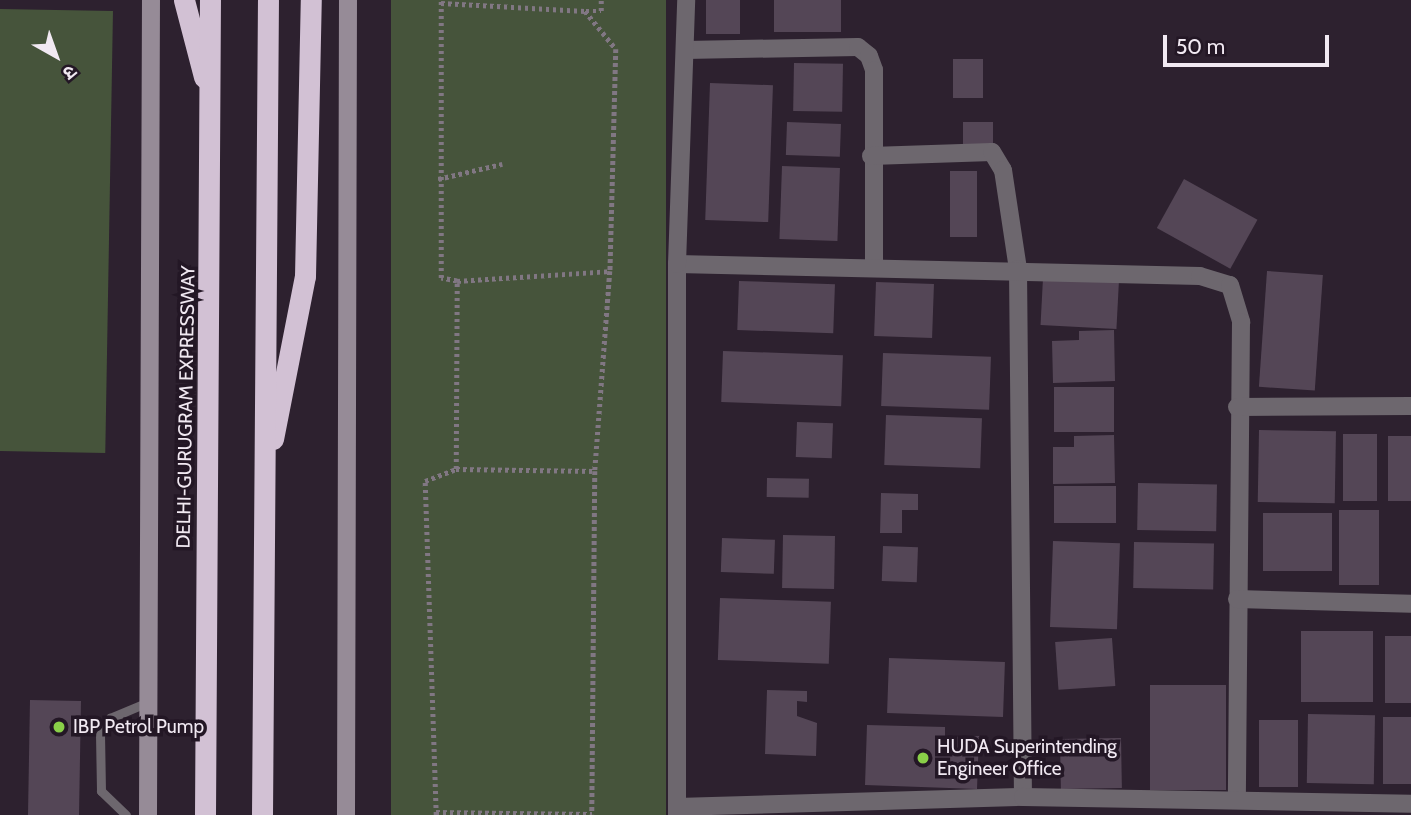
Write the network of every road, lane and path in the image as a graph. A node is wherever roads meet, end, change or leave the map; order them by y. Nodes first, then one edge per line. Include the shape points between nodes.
1 (151, 0) edge
2 (184, 0) edge
3 (210, 0) edge
4 (268, 0) edge
5 (311, 0) edge
6 (348, 0) edge
7 (601, 0) edge
8 (686, 0) edge
9 (441, 1) edge
10 (585, 11) junction
11 (685, 50) junction
12 (212, 109) junction
13 (872, 156) junction
14 (502, 164) dead end
15 (438, 179) junction
16 (677, 264) junction
17 (874, 267) junction
18 (1018, 269) junction
19 (610, 271) junction
20 (457, 281) junction
21 (1411, 406) edge
22 (1237, 407) junction
23 (456, 469) junction
24 (595, 471) junction
25 (263, 491) junction
26 (1237, 599) junction
27 (1411, 604) edge
28 (148, 702) junction
29 (1023, 797) junction
30 (1237, 799) junction
31 (1411, 804) edge
32 (1289, 808) edge
33 (1387, 810) edge
34 (677, 811) edge
35 (436, 813) edge
36 (592, 814) edge
37 (126, 815) edge
38 (148, 815) edge
39 (205, 815) edge
40 (262, 815) edge
41 (346, 815) edge

1 - 28 main road
2 - 12 highway
3 - 12 highway, DELHI-GURUGRAM EXPRESSWAY
4 - 25 highway
5 - 25 highway via 305,276
6 - 41 main road
7 - 10 path via 601,11
8 - 11 street
9 - 10 path
9 - 15 path
10 - 19 path via 616,49
11 - 13 street via 858,47 874,70
11 - 16 street
12 - 39 highway, DELHI-GURUGRAM EXPRESSWAY
13 - 17 street
13 - 18 street via 992,152 1003,170
14 - 15 path
15 - 20 path via 441,278
16 - 17 street
16 - 34 street
17 - 18 street
18 - 22 street via 1200,276 1230,285 1241,322
18 - 29 street
19 - 20 path
19 - 24 path
20 - 23 path
21 - 22 street
22 - 26 street
23 - 24 path
23 - 35 path via 425,481
24 - 36 path
25 - 40 highway
26 - 27 street
26 - 30 street
28 - 37 lane via 110,718 100,735 101,791
28 - 38 main road
29 - 30 street
29 - 34 street
30 - 32 street
31 - 33 street
32 - 33 street
35 - 36 path

